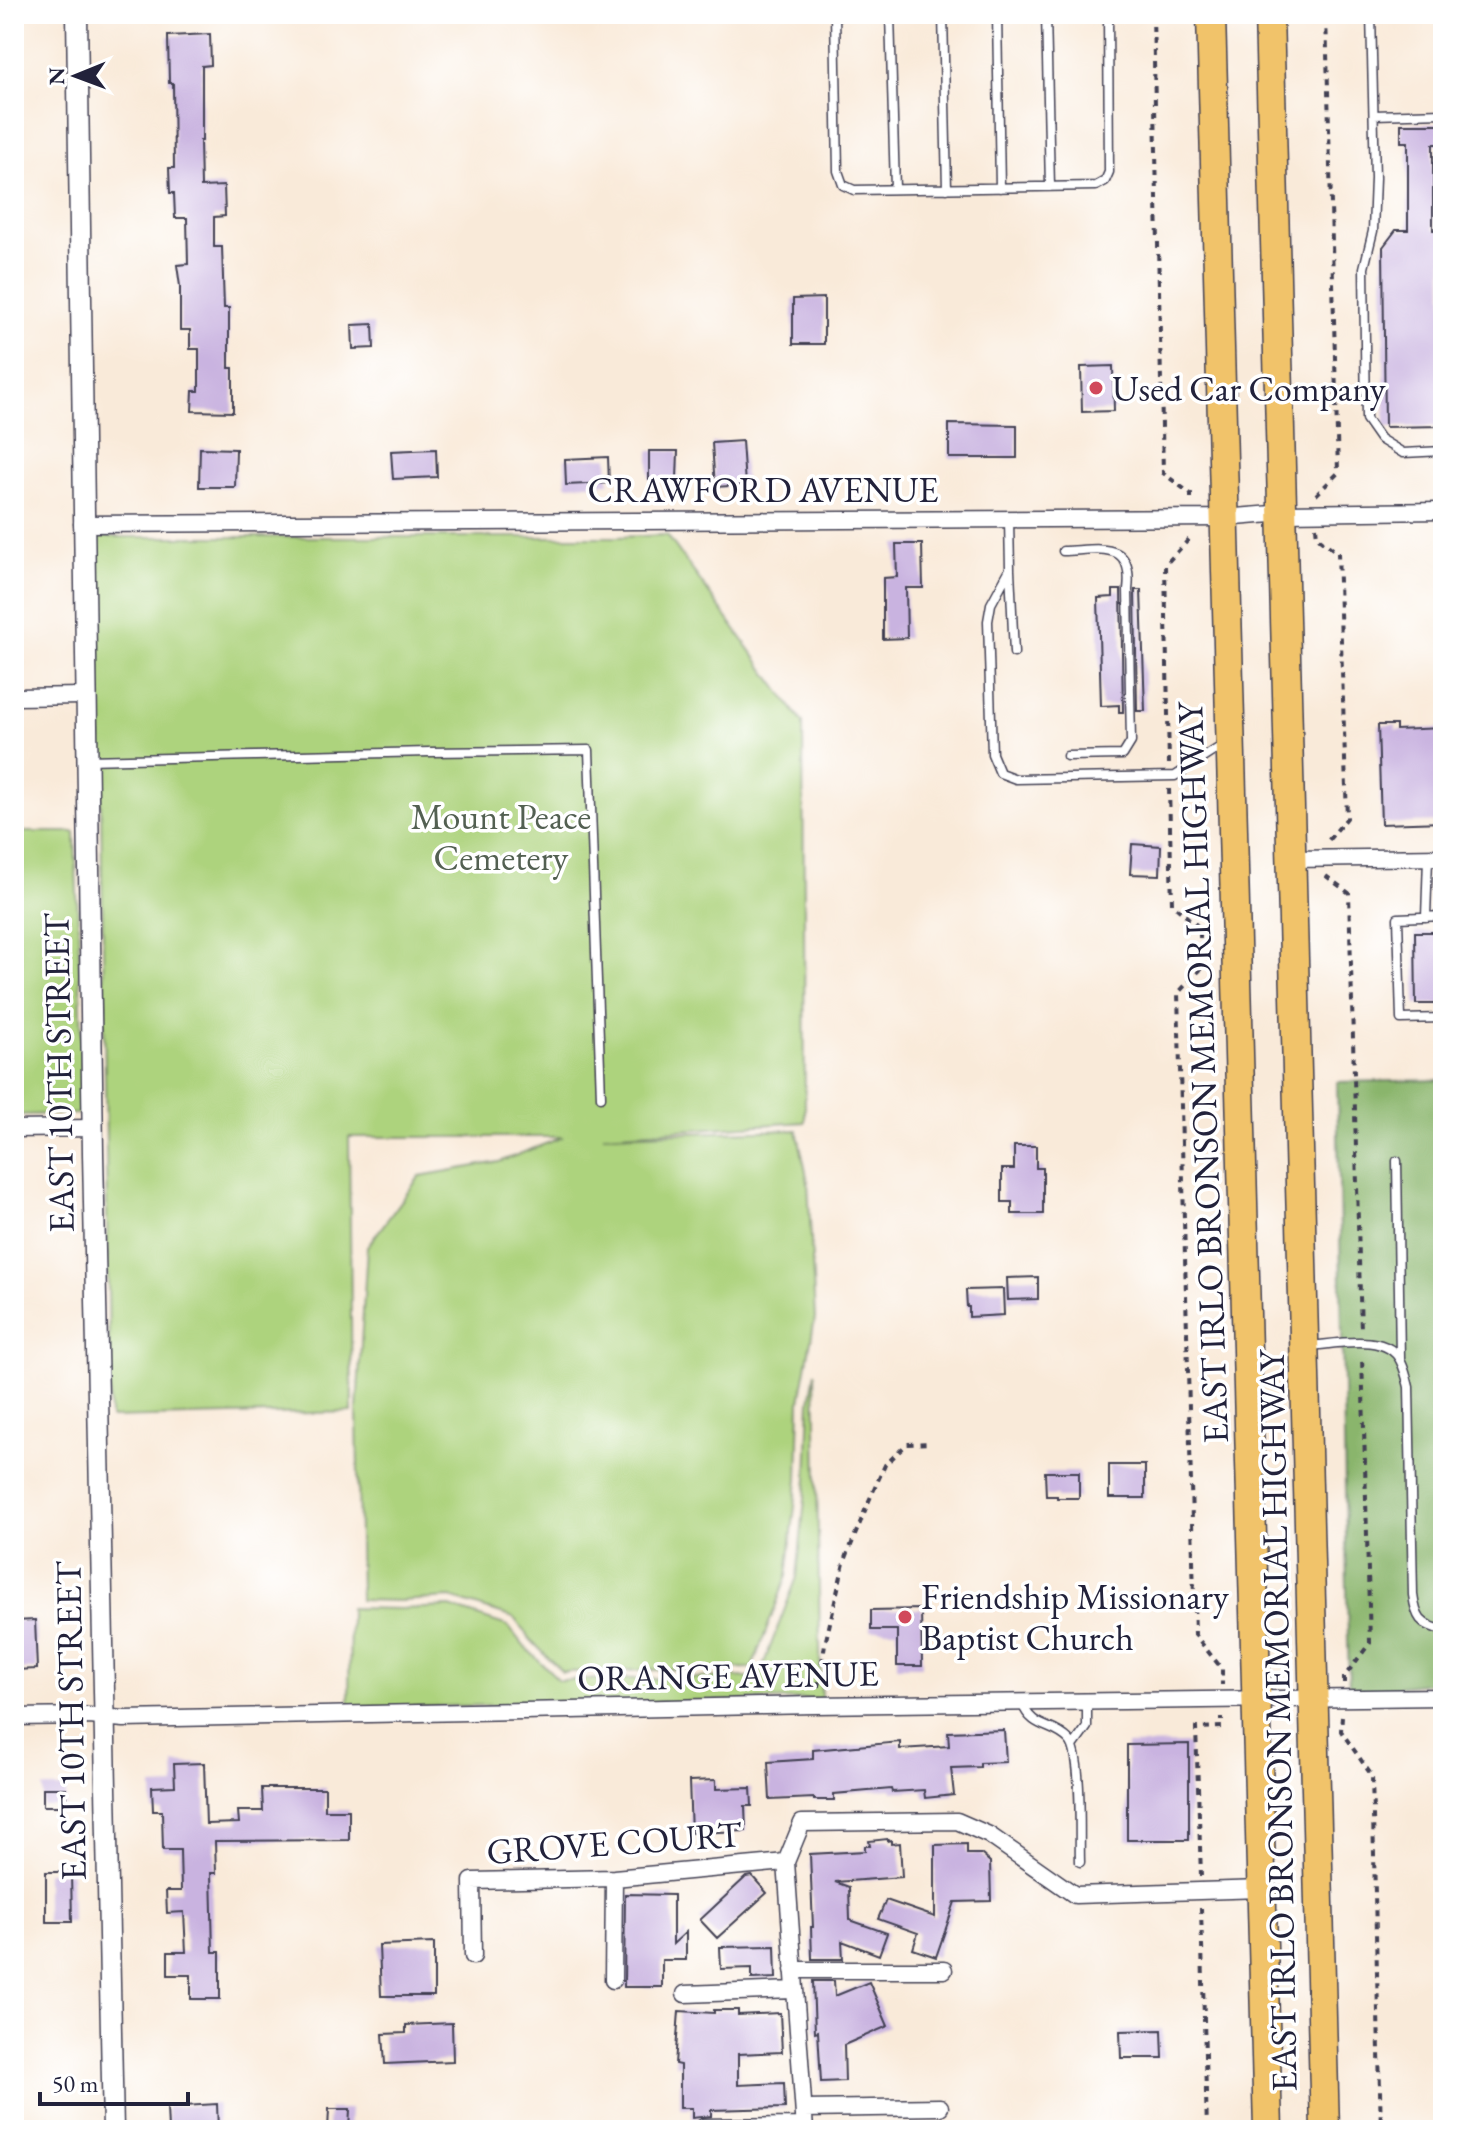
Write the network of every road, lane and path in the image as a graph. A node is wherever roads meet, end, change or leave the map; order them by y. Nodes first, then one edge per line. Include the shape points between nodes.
1 (77, 14) edge
2 (835, 14) edge
3 (890, 14) edge
4 (943, 14) edge
5 (997, 14) edge
6 (1046, 14) edge
7 (1108, 14) edge
8 (1153, 14) edge
9 (1211, 14) edge
10 (1269, 14) edge
11 (1326, 14) edge
12 (1371, 14) edge
13 (1443, 113) edge
14 (1374, 115) junction
15 (1050, 187) junction
16 (1000, 188) junction
17 (895, 189) junction
18 (947, 189) junction
19 (1443, 451) edge
20 (1443, 511) edge
21 (1283, 513) junction
22 (1315, 513) junction
23 (1192, 518) junction
24 (1224, 518) junction
25 (1009, 520) junction
26 (82, 524) junction
27 (1063, 551) dead end
28 (1010, 569) junction
29 (1014, 653) dead end
30 (85, 696) junction
31 (14, 697) edge
32 (1231, 740) junction
33 (1067, 756) dead end
34 (86, 760) junction
35 (1169, 776) junction
36 (1435, 857) edge
37 (1326, 858) junction
38 (1292, 859) junction
39 (1443, 916) edge
40 (1426, 917) junction
41 (1443, 1018) edge
42 (601, 1097) dead end
43 (93, 1128) junction
44 (14, 1129) edge
45 (1397, 1161) dead end
46 (1362, 1343) junction
47 (1305, 1346) junction
48 (1400, 1359) junction
49 (929, 1443) dead end
50 (1443, 1630) edge
51 (1443, 1697) edge
52 (1257, 1699) junction
53 (1329, 1699) junction
54 (1222, 1700) junction
55 (1087, 1701) junction
56 (1022, 1702) junction
57 (815, 1705) junction
58 (14, 1717) edge
59 (104, 1717) junction
60 (1074, 1745) junction
61 (786, 1862) junction
62 (1080, 1862) dead end
63 (614, 1878) junction
64 (1262, 1889) junction
65 (1201, 1891) junction
66 (473, 1956) dead end
67 (793, 1970) junction
68 (944, 1970) dead end
69 (613, 1980) dead end
70 (794, 1990) junction
71 (685, 1994) dead end
72 (940, 2107) dead end
73 (805, 2122) edge
74 (704, 2127) dead end
75 (113, 2130) edge
76 (1207, 2130) edge
77 (1268, 2130) edge
78 (1325, 2130) edge
79 (1381, 2130) edge

1 - 26 street, EAST 10TH STREET
2 - 17 lane via 838,171 843,185 854,190
3 - 17 lane
4 - 18 lane
5 - 16 lane
6 - 15 lane
7 - 15 lane via 1109,172 1096,186
8 - 23 path via 1163,473 1191,494
9 - 24 highway, EAST IRLO BRONSON MEMORIAL HIGHWAY
10 - 21 highway, EAST IRLO BRONSON MEMORIAL HIGHWAY
11 - 22 path via 1338,473 1316,495
12 - 14 lane
13 - 14 lane
14 - 19 lane via 1373,231 1364,268 1366,419 1380,439 1403,453
15 - 16 lane
16 - 18 lane
17 - 18 lane
20 - 22 street, CRAWFORD AVENUE
21 - 22 street, CRAWFORD AVENUE
21 - 24 street, CRAWFORD AVENUE
21 - 38 highway, EAST IRLO BRONSON MEMORIAL HIGHWAY
22 - 37 path via 1317,537 1338,553 1343,645 1347,818 1326,842
23 - 24 street, CRAWFORD AVENUE
23 - 25 street, CRAWFORD AVENUE
23 - 35 path via 1192,538 1165,565
24 - 32 highway, EAST IRLO BRONSON MEMORIAL HIGHWAY
25 - 26 street, CRAWFORD AVENUE
25 - 28 lane
26 - 30 street, EAST 10TH STREET
27 - 33 lane via 1119,554 1130,575 1131,742 1123,755
28 - 29 lane
28 - 35 lane via 988,621 992,754 1000,773 1016,779
30 - 31 street
30 - 34 street, EAST 10TH STREET
32 - 35 lane
32 - 52 highway, EAST IRLO BRONSON MEMORIAL HIGHWAY
34 - 42 lane via 589,750
34 - 43 street, EAST 10TH STREET
35 - 54 path via 1172,904 1200,928 1200,970 1178,993 1195,1635 1222,1669
36 - 37 street
36 - 40 lane
37 - 38 street
37 - 46 path via 1326,876 1349,893
38 - 47 highway, EAST IRLO BRONSON MEMORIAL HIGHWAY
39 - 40 lane
40 - 41 lane via 1398,918 1401,1019
43 - 44 street
43 - 59 street, EAST 10TH STREET
45 - 48 lane
46 - 47 lane
46 - 48 lane via 1384,1345
46 - 53 path via 1370,1643
47 - 53 highway, EAST IRLO BRONSON MEMORIAL HIGHWAY
48 - 50 lane via 1409,1387 1415,1613 1426,1625
49 - 57 path via 907,1444 885,1465 868,1503 844,1563
51 - 53 street, ORANGE AVENUE
52 - 53 street, ORANGE AVENUE
52 - 54 street, ORANGE AVENUE
52 - 64 highway, EAST IRLO BRONSON MEMORIAL HIGHWAY
53 - 78 highway, EAST IRLO BRONSON MEMORIAL HIGHWAY
53 - 79 path via 1341,1731 1372,1776
54 - 55 street, ORANGE AVENUE
54 - 65 path via 1222,1727 1196,1728
55 - 56 street, ORANGE AVENUE
55 - 60 lane via 1087,1727
56 - 57 street, ORANGE AVENUE
56 - 60 lane via 1033,1720
57 - 59 street, ORANGE AVENUE
58 - 59 street, ORANGE AVENUE
59 - 75 street, EAST 10TH STREET
60 - 62 lane
61 - 63 street, GROVE COURT
61 - 65 street via 802,1823 957,1821 989,1835 1075,1895
61 - 67 street
63 - 66 street, GROVE COURT via 472,1881
63 - 69 street
64 - 65 street
64 - 77 highway, EAST IRLO BRONSON MEMORIAL HIGHWAY
65 - 76 path
67 - 68 street
67 - 70 street
70 - 71 street
70 - 73 street
72 - 73 street
73 - 74 street

